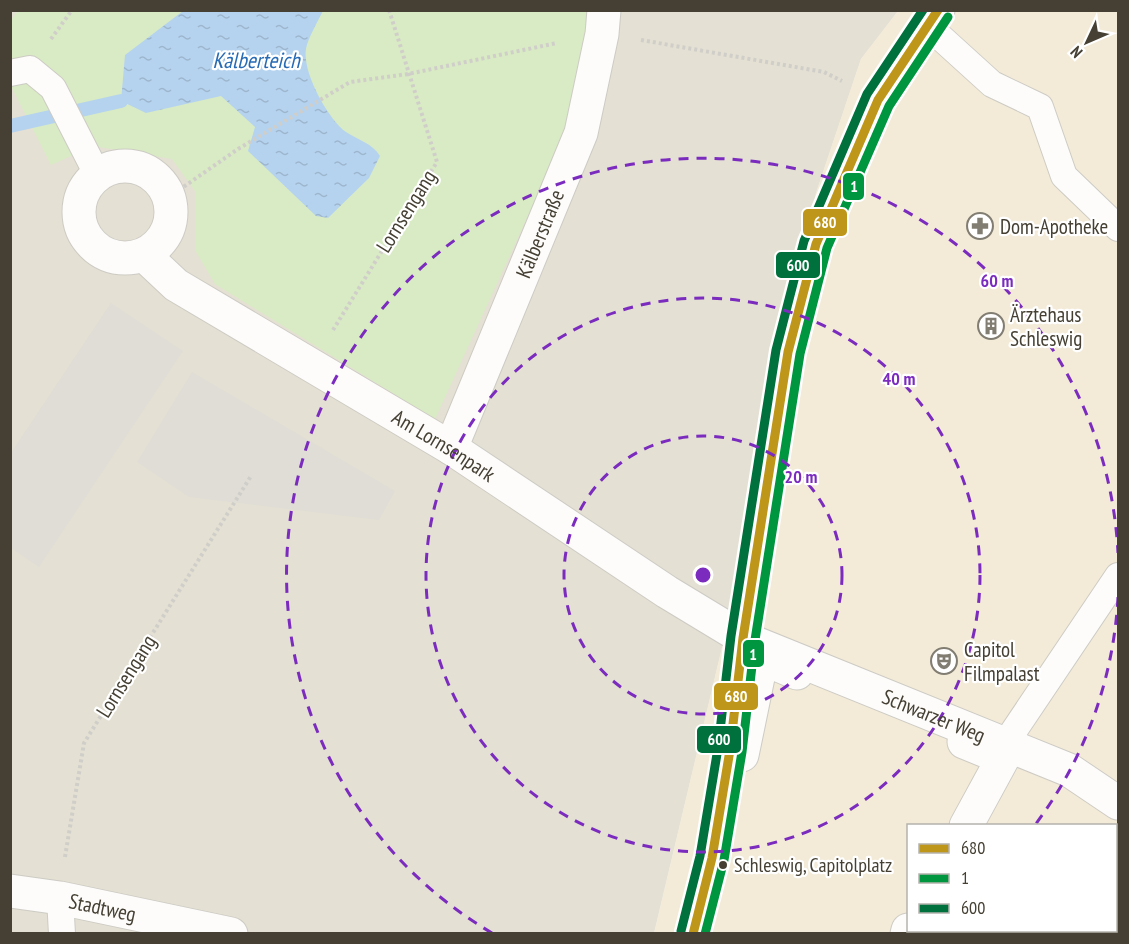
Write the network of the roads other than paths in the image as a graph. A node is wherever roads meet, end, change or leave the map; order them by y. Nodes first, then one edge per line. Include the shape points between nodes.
1 (932, 18) edge
2 (603, 22) edge
3 (10, 74) edge
4 (97, 174) junction
5 (1119, 228) edge
6 (144, 255) junction
7 (451, 448) junction
8 (1119, 576) edge
9 (743, 638) junction
10 (1005, 744) junction
11 (1119, 803) edge
12 (967, 824) edge
13 (10, 891) edge
14 (60, 898) junction
15 (62, 933) edge
16 (231, 933) edge
17 (693, 933) edge
18 (706, 933) edge

1 - 5 lane via 992,84 1041,107 1064,176
1 - 9 street via 878,100 816,244 788,352
2 - 7 street, Kälberstraße via 581,133
3 - 4 lane via 30,69 53,88
4 - 6 street via 82,194 78,212 86,237 102,253 111,256
4 - 6 street via 116,165 132,165 152,174 169,197 171,221 161,242
6 - 7 street, Am Lornsenpark via 176,285
7 - 9 street, Am Lornsenpark
8 - 10 lane
9 - 10 street, Schwarzer Weg
9 - 17 street via 712,858
10 - 11 street, Schwarzer Weg via 1069,770
12 - 18 street via 1003,758 762,658
13 - 14 street, Stadtweg
14 - 15 lane
14 - 16 street, Stadtweg

